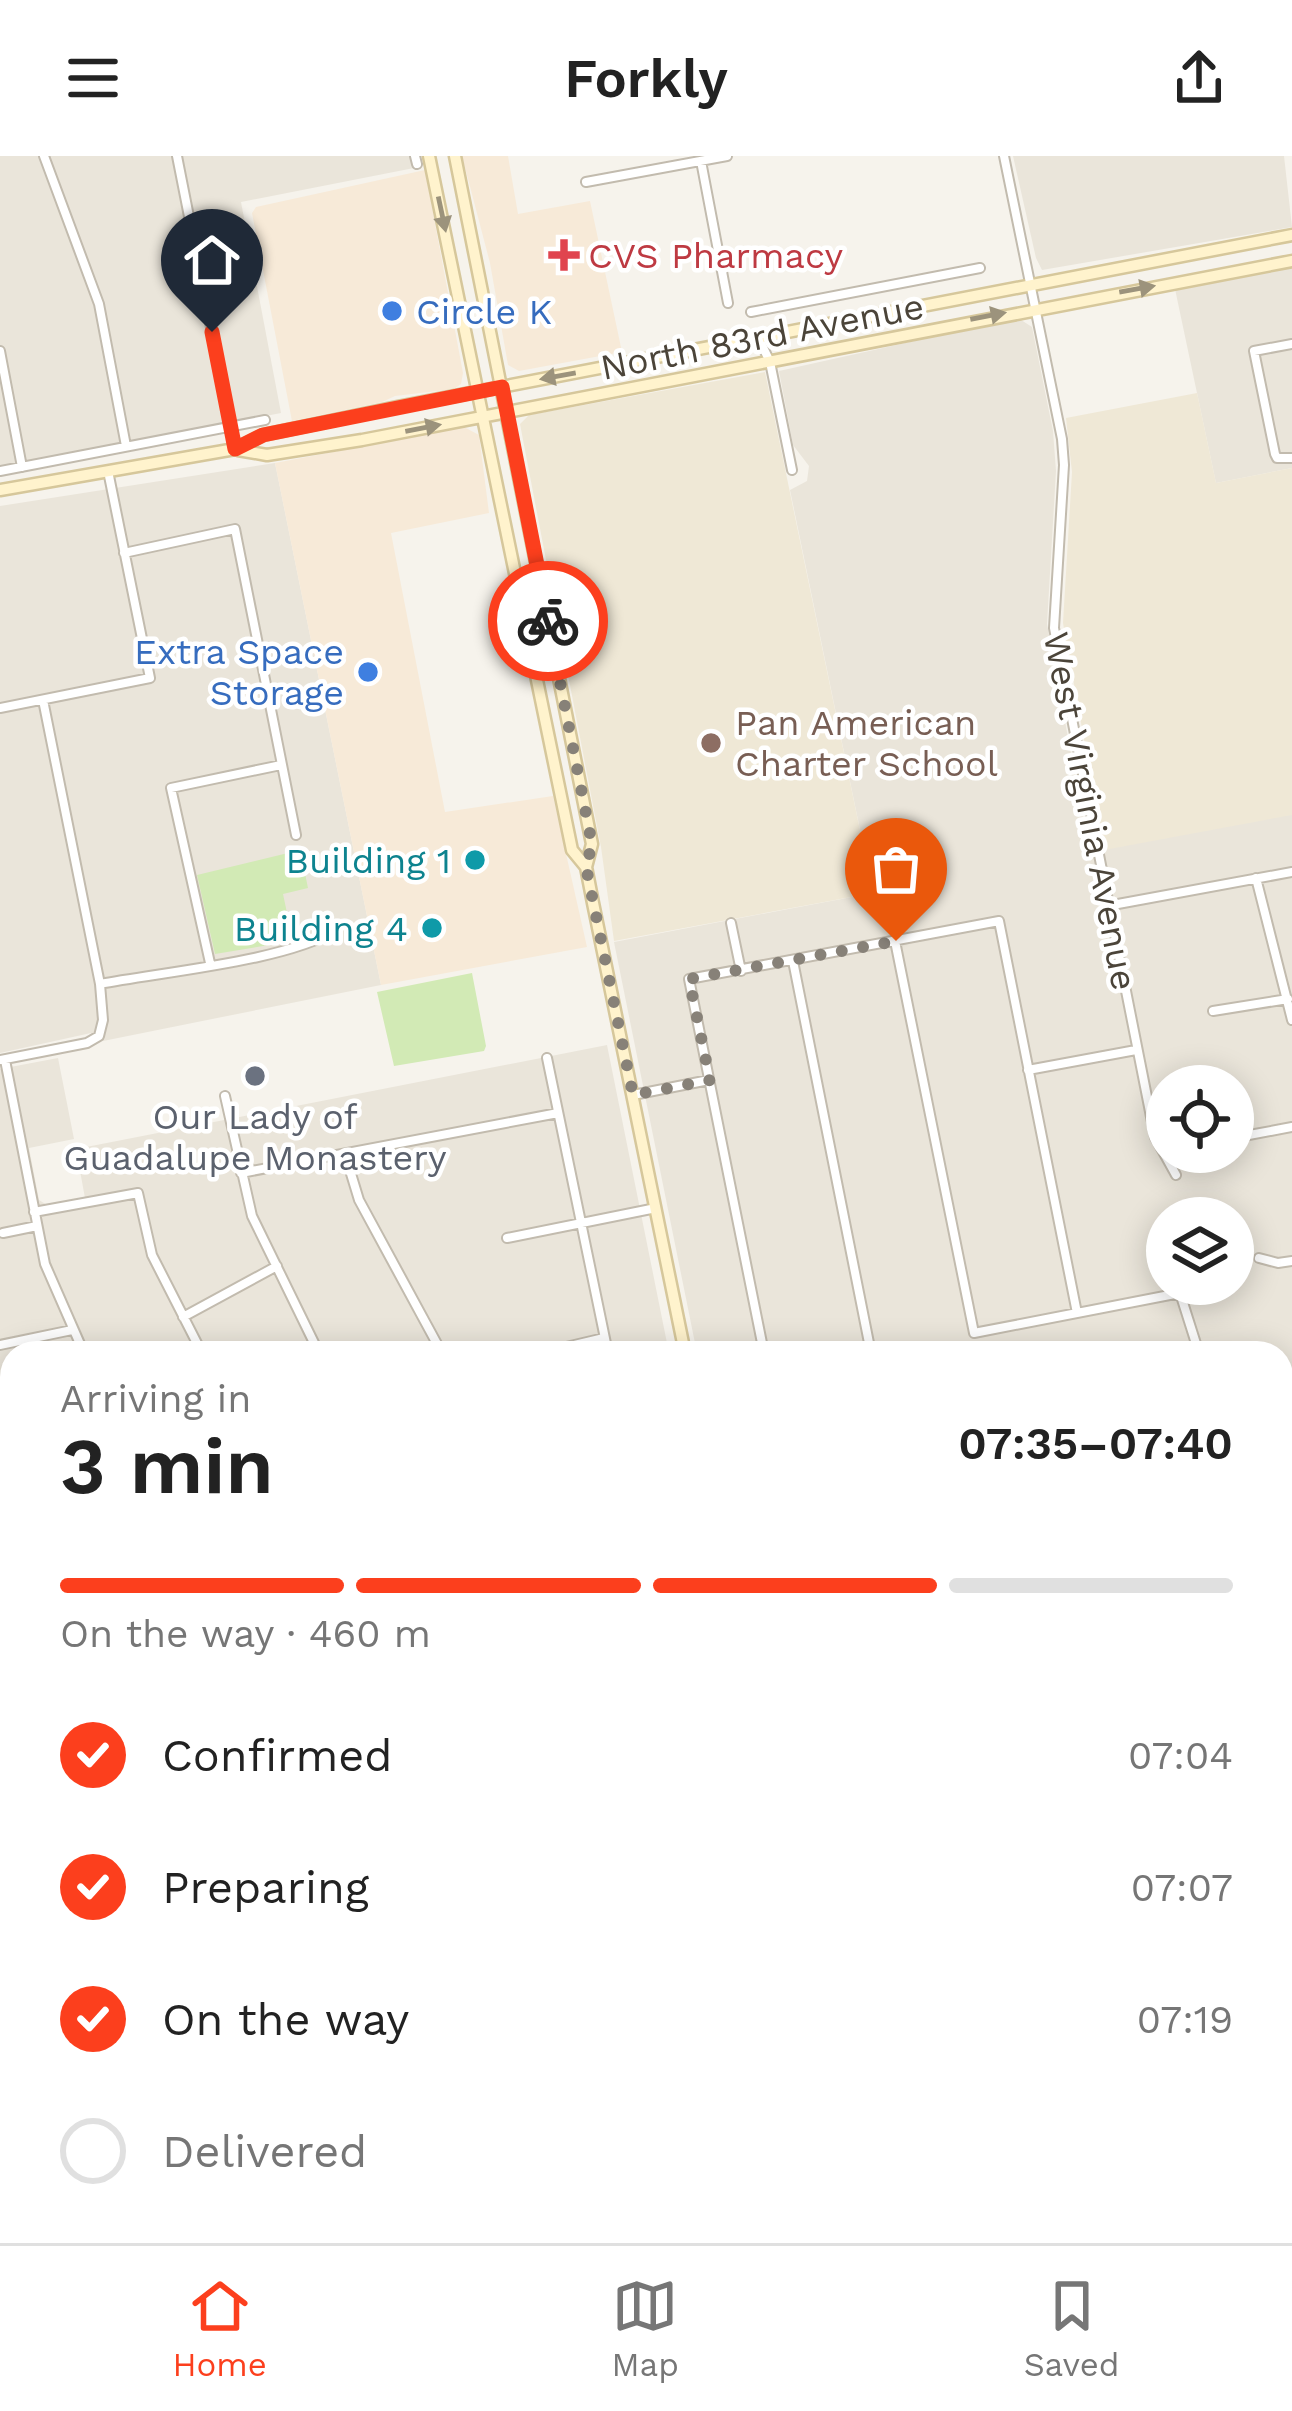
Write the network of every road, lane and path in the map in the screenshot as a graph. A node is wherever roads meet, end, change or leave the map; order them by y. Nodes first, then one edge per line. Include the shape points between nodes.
1 (44, 156) edge
2 (177, 156) edge
3 (429, 156) edge
4 (455, 156) edge
5 (727, 156) edge
6 (1004, 156) edge
7 (700, 161) junction
8 (586, 182) dead end
9 (1292, 235) edge
10 (1292, 261) edge
11 (980, 268) dead end
12 (1032, 283) junction
13 (728, 303) dead end
14 (1036, 308) junction
15 (751, 312) dead end
16 (759, 339) junction
17 (1292, 344) edge
18 (0, 351) edge
19 (770, 362) junction
20 (502, 387) junction
21 (478, 391) junction
22 (507, 412) junction
23 (484, 416) junction
24 (265, 419) dead end
25 (231, 426) junction
26 (126, 446) junction
27 (235, 449) junction
28 (1292, 458) edge
29 (22, 466) junction
30 (108, 469) junction
31 (792, 470) dead end
32 (0, 471) edge
33 (0, 490) edge
34 (124, 553) junction
35 (554, 649) junction
36 (531, 653) junction
37 (43, 700) junction
38 (0, 708) edge
39 (281, 765) junction
40 (296, 835) dead end
41 (586, 867) junction
42 (1292, 872) edge
43 (1256, 878) junction
44 (1107, 906) junction
45 (731, 923) dead end
46 (335, 930) dead end
47 (896, 941) junction
48 (793, 961) junction
49 (210, 963) junction
50 (741, 971) junction
51 (100, 984) junction
52 (1288, 999) junction
53 (1213, 1011) dead end
54 (1292, 1020) edge
55 (1136, 1050) junction
56 (547, 1058) dead end
57 (2, 1060) edge
58 (1028, 1070) junction
59 (710, 1080) junction
60 (1146, 1086) edge
61 (633, 1095) junction
62 (225, 1096) dead end
63 (558, 1113) junction
64 (1292, 1127) edge
65 (1254, 1134) edge
66 (345, 1154) junction
67 (241, 1174) junction
68 (656, 1208) junction
69 (34, 1212) junction
70 (581, 1223) junction
71 (37, 1226) junction
72 (3, 1233) dead end
73 (507, 1238) dead end
74 (1258, 1258) dead end
75 (1292, 1261) edge
76 (277, 1267) junction
77 (1077, 1313) junction
78 (183, 1317) junction
79 (72, 1330) junction
80 (604, 1338) junction
81 (19, 1341) edge
82 (78, 1341) edge
83 (196, 1341) edge
84 (313, 1341) edge
85 (435, 1341) edge
86 (591, 1341) edge
87 (605, 1341) edge
88 (683, 1341) edge
89 (762, 1341) edge
90 (869, 1341) edge
91 (1195, 1341) edge

1 - 26 street via 99,304
2 - 25 street
3 -> 21 main road
4 - 20 main road
5 - 7 street
6 - 12 street, West Virginia Avenue
7 - 8 street
7 - 13 street
9 - 12 main road, North 83rd Avenue
14 -> 10 main road, North 83rd Avenue
11 - 15 street
12 - 14 street, West Virginia Avenue
12 - 16 main road, North 83rd Avenue
19 -> 14 main road, North 83rd Avenue
14 - 44 street, West Virginia Avenue via 1064,465 1054,628
16 - 19 street
16 -> 20 main road, North 83rd Avenue
17 - 28 street via 1254,351 1277,458
18 - 29 street
19 - 22 main road, North 83rd Avenue
19 - 31 street
20 - 21 main road, North 83rd Avenue
20 - 22 main road
21 - 23 main road
21 - 27 main road, North 83rd Avenue via 263,435
22 - 23 main road, North 83rd Avenue
22 - 35 main road
27 -> 23 main road, North 83rd Avenue via 266,455
23 - 36 main road
24 - 25 street
25 - 26 street
25 - 27 street
26 - 29 street
27 - 30 main road, North 83rd Avenue
29 - 32 street
30 - 33 main road, North 83rd Avenue
30 - 34 street
34 - 37 street via 150,679
34 - 39 street via 236,529
35 - 36 main road
35 - 41 main road via 592,844
36 - 41 main road via 572,850
37 - 38 street
37 - 51 street
39 - 40 street
39 - 49 street via 171,788
41 - 61 main road
42 - 43 street
43 - 44 street
43 - 52 street
44 - 55 street, West Virginia Avenue
45 - 50 street
46 - 49 street via 318,941
47 - 48 street
47 - 58 street via 999,921
47 - 77 street via 974,1333
48 - 50 street
48 - 90 street
49 - 51 street
50 - 59 street via 689,979
51 - 57 street via 99,1036
52 - 53 street
52 - 54 street
55 - 58 street
55 - 60 street, West Virginia Avenue
56 - 63 street
57 - 69 street
58 - 77 street
59 - 61 street
59 - 89 street
61 - 68 main road
62 - 67 street
63 - 66 street
63 - 70 street
64 - 65 street
66 - 67 street
66 - 85 street via 359,1200
67 - 76 street
68 - 70 street
68 - 88 main road
69 - 71 street
69 - 78 street via 138,1192 152,1255
70 - 73 street
70 - 80 street
71 - 72 street
71 - 79 street
74 - 75 street
76 - 78 street
76 - 84 street
77 - 91 street via 1180,1293
78 - 83 street
79 - 81 street
79 - 82 street
80 - 86 street
80 - 87 street

